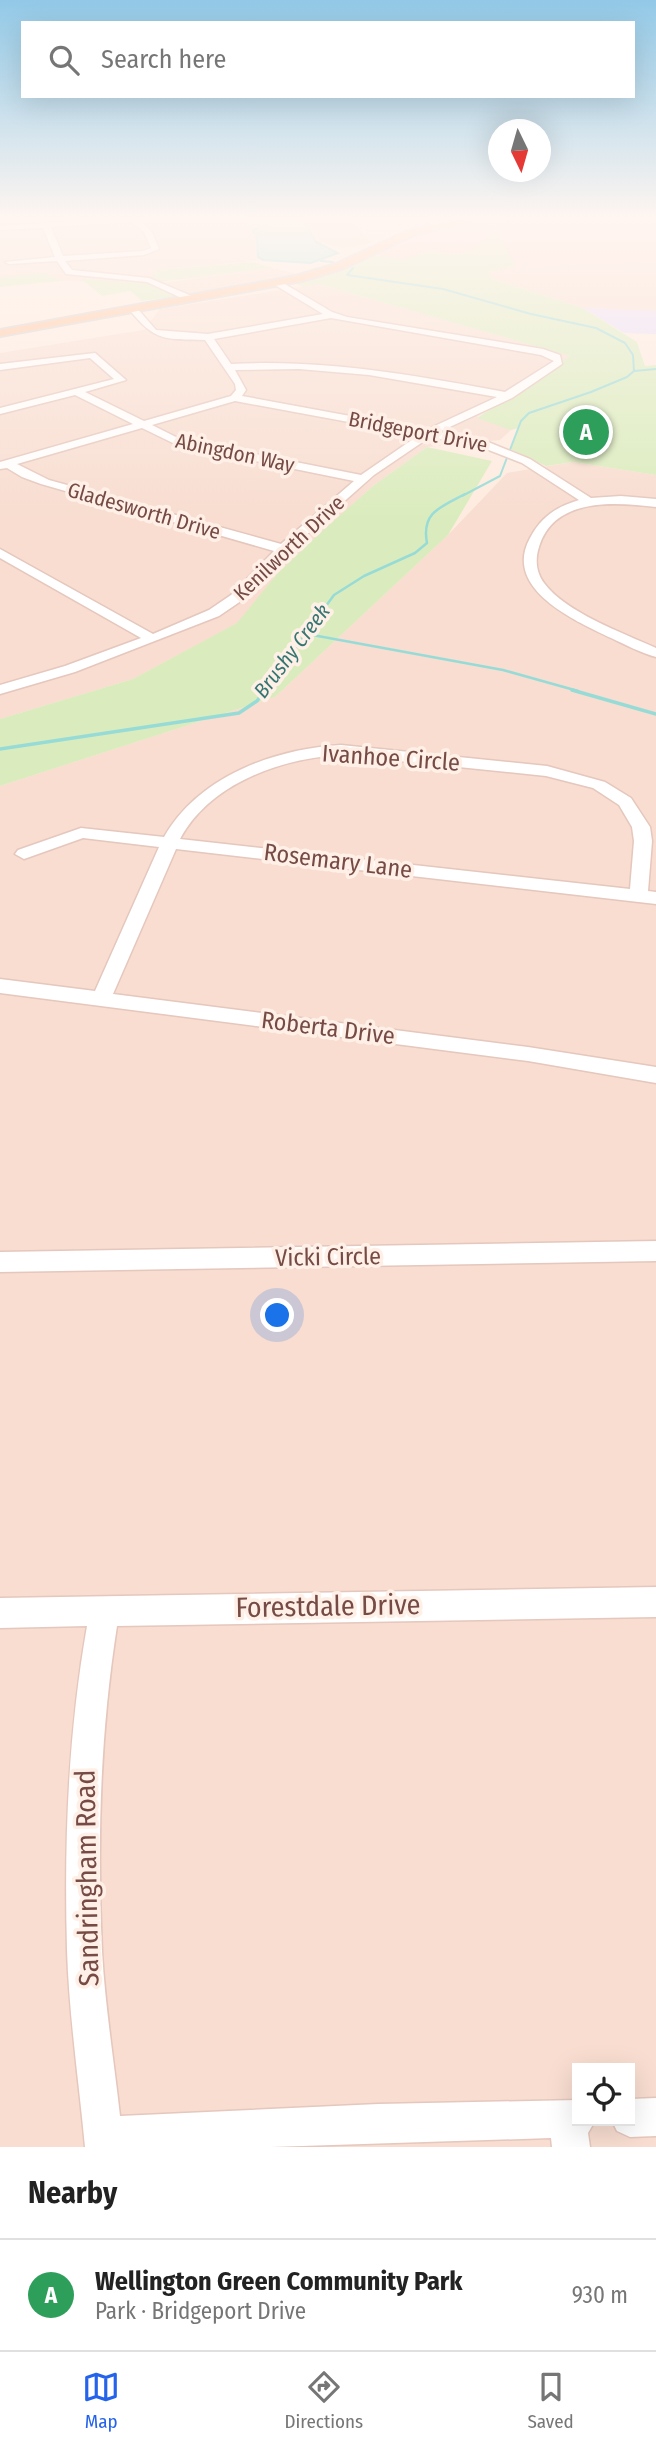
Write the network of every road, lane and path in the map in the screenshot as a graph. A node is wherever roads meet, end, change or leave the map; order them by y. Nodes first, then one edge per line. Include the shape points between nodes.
1 (77, 319) edge
2 (141, 319) edge
3 (308, 319) edge
4 (348, 319) edge
5 (0, 333) edge
6 (208, 337) junction
7 (0, 367) edge
8 (228, 367) junction
9 (77, 392) junction
10 (508, 396) junction
11 (235, 398) junction
12 (0, 411) edge
13 (142, 426) junction
14 (429, 433) junction
15 (4, 465) edge
16 (362, 479) junction
17 (588, 501) junction
18 (656, 503) edge
19 (283, 549) junction
20 (0, 553) edge
21 (152, 639) junction
22 (655, 651) edge
23 (0, 690) edge
24 (172, 842) junction
25 (24, 854) dead end
26 (648, 897) edge
27 (0, 986) edge
28 (101, 999) junction
29 (656, 1075) edge
30 (656, 1251) edge
31 (0, 1262) edge
32 (656, 1602) edge
33 (105, 1611) junction
34 (0, 1614) edge
35 (656, 2117) edge
36 (635, 2118) edge
37 (572, 2129) edge
38 (103, 2141) edge

1 - 5 main road
2 - 6 street via 156,333
3 - 6 street
4 - 10 street, Kenilworth Drive via 558,358 559,363
6 - 8 street
7 - 9 street via 92,355 121,380
8 - 10 street via 328,365
8 - 11 street via 241,386
9 - 12 street
9 - 13 street, Abingdon Way
10 - 14 street, Kenilworth Drive
11 - 13 street
11 - 14 street, Bridgeport Drive
13 - 15 street
13 - 16 street, Abingdon Way via 191,446
14 - 16 street, Kenilworth Drive
14 - 17 street, Bridgeport Drive via 520,458
15 - 19 street, Gladesworth Drive via 45,482
16 - 19 street, Kenilworth Drive
17 - 18 street
17 - 22 street via 564,509 546,523 530,552 530,569 554,600
19 - 21 street, Kenilworth Drive via 229,604
20 - 21 street
21 - 23 street, Kenilworth Drive
24 - 25 street, Rosemary Lane via 81,833
24 - 26 street, Rosemary Lane
24 - 26 street, Ivanhoe Circle via 182,823 231,783 271,763 309,752 341,750 547,771 599,785 630,807 643,834
24 - 28 street, Ivanhoe Circle
27 - 28 street, Roberta Drive
28 - 29 street, Roberta Drive
30 - 31 street, Vicki Circle
32 - 33 street, Forestdale Drive
33 - 34 street, Forestdale Drive
33 - 38 street, Sandringham Road via 85,1760 83,1837 85,1953
35 - 36 street
37 - 38 street via 378,2123

